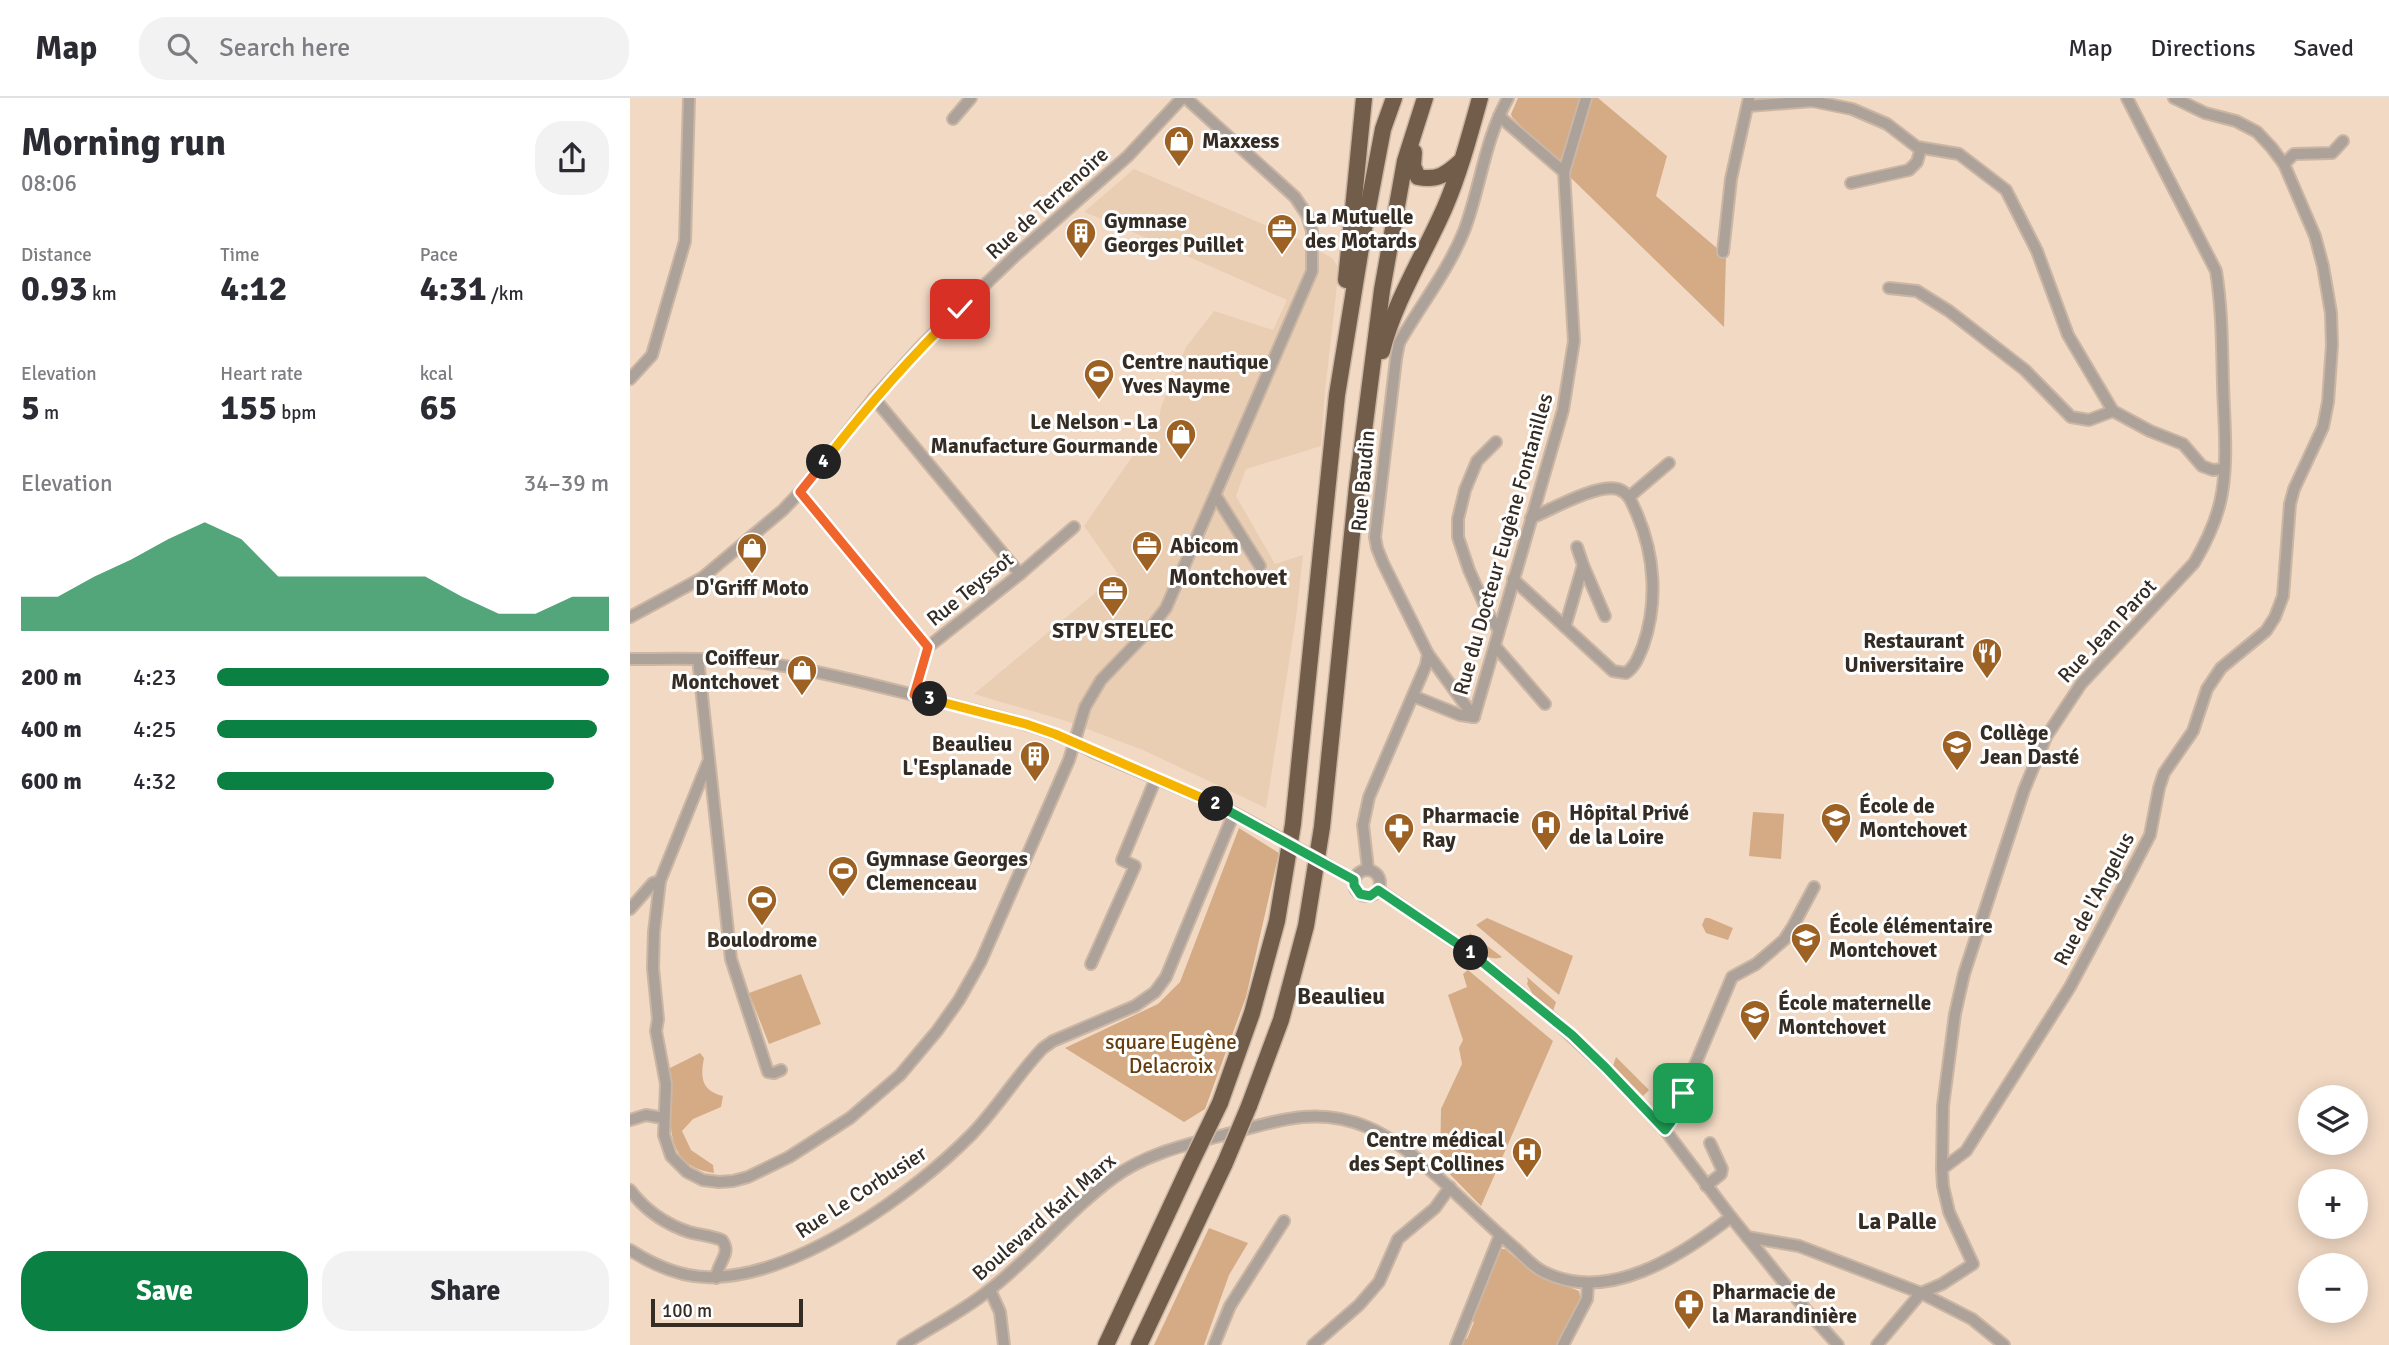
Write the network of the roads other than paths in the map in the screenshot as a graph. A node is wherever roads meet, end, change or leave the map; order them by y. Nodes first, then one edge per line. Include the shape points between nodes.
1 (689, 98) edge
2 (971, 98) edge
3 (1184, 98) edge
4 (1364, 98) edge
5 (1394, 98) edge
6 (1425, 98) edge
7 (1480, 98) edge
8 (1508, 98) edge
9 (1586, 98) edge
10 (2127, 98) edge
11 (2174, 98) edge
12 (1748, 102) edge
13 (1499, 116) junction
14 (953, 118) dead end
15 (2343, 141) dead end
16 (1921, 148) junction
17 (1460, 162) junction
18 (2284, 164) junction
19 (1564, 172) junction
20 (1851, 183) dead end
21 (1723, 252) dead end
22 (1889, 288) dead end
23 (630, 379) edge
24 (1336, 395) junction
25 (874, 398) junction
26 (1369, 405) junction
27 (2113, 411) junction
28 (1496, 442) dead end
29 (1669, 463) dead end
30 (2224, 469) junction
31 (800, 492) junction
32 (1216, 496) junction
33 (1629, 497) junction
34 (1531, 518) junction
35 (1073, 527) dead end
36 (1577, 547) dead end
37 (1583, 565) junction
38 (1260, 566) dead end
39 (1020, 574) junction
40 (1513, 579) junction
41 (1605, 616) dead end
42 (630, 617) edge
43 (1564, 627) junction
44 (1499, 630) junction
45 (1495, 646) junction
46 (928, 647) junction
47 (1428, 654) junction
48 (630, 659) edge
49 (698, 659) junction
50 (914, 695) junction
51 (1413, 696) junction
52 (1545, 704) dead end
53 (1474, 717) junction
54 (1074, 742) junction
55 (708, 762) junction
56 (1156, 778) junction
57 (1234, 813) junction
58 (1368, 869) junction
59 (1354, 880) junction
60 (660, 881) junction
61 (1814, 887) dead end
62 (1378, 890) junction
63 (630, 909) edge
64 (1091, 964) dead end
65 (781, 1070) dead end
66 (663, 1118) junction
67 (630, 1120) edge
68 (1665, 1130) junction
69 (1710, 1143) dead end
70 (1942, 1169) junction
71 (1706, 1186) junction
72 (1450, 1187) junction
73 (630, 1190) edge
74 (1731, 1217) junction
75 (1284, 1222) dead end
76 (1500, 1235) junction
77 (1747, 1237) junction
78 (630, 1250) edge
79 (716, 1278) junction
80 (1588, 1283) junction
81 (990, 1290) junction
82 (1921, 1293) junction
83 (903, 1345) edge
84 (1004, 1345) edge
85 (1106, 1345) edge
86 (1139, 1345) edge
87 (1214, 1345) edge
88 (1313, 1345) edge
89 (1456, 1345) edge
90 (1563, 1345) edge
91 (1838, 1345) edge
92 (1877, 1345) edge
93 (2004, 1345) edge

1 - 23 street via 685,241 652,355
2 - 14 street
3 - 25 street, Rue de Terrenoire via 1128,156 1016,254
3 - 32 street via 1295,197 1307,215 1314,250 1305,289
4 - 24 highway
5 - 24 highway via 1383,129
6 - 17 highway via 1413,166 1418,177 1447,174
6 - 26 highway via 1400,187
7 - 17 highway
8 - 13 street, Rue Baudin
9 - 19 street, Rue du Docteur Eugène Fontanilles
10 - 30 street, Rue Jean Parot via 2216,271 2221,300
11 - 18 street, Rue de l'Angelus via 2257,132
12 - 16 street via 1812,101 1852,109 1887,124
12 - 21 street via 1731,179
13 - 19 street
13 - 47 street, Rue Baudin via 1464,230 1399,343 1396,359 1376,519 1377,548
15 - 18 street via 2332,153 2294,154
16 - 20 street via 1909,170
16 - 27 street via 1959,154 2006,190 2037,251 2068,335
17 - 26 highway via 1386,338
18 - 70 street, Rue de l'Angelus via 2315,236 2331,313 2332,345 2323,427 2290,504 2283,596 2266,631 2221,668 2207,689 2193,731 2164,773 2150,835 2070,987 1966,1151
19 - 34 street, Rue du Docteur Eugène Fontanilles via 1574,341 1562,418
22 - 27 street via 1917,290 1949,311 2025,370 2071,416 2089,421
24 - 85 highway, bridge via 1293,824 1277,921 1252,1013 1220,1103
25 - 31 street, Rue de Terrenoire
25 - 39 street
26 - 86 highway, bridge via 1322,827 1306,926 1281,1020 1249,1106
27 - 30 street via 2183,444 2202,466
28 - 44 street via 1477,461 1465,490 1458,537
29 - 33 street
30 - 70 street, Rue Jean Parot via 2217,516 2194,564 2081,684 2046,737 2024,790 1955,1014 1942,1106
31 - 42 street, Rue de Terrenoire via 702,578
31 - 46 street
32 - 38 street
32 - 54 street via 1166,608 1101,680 1085,707
33 - 34 street via 1617,489 1599,489
33 - 43 street via 1645,534 1653,593 1647,635 1635,664 1626,673 1613,671
34 - 40 street, Rue du Docteur Eugène Fontanilles
35 - 39 street, Rue Teyssot
36 - 37 street
37 - 41 street
37 - 43 street
39 - 46 street, Rue Teyssot
40 - 43 street
40 - 44 street, Rue du Docteur Eugène Fontanilles
44 - 45 street, Rue du Docteur Eugène Fontanilles
45 - 52 street
45 - 53 street, Rue du Docteur Eugène Fontanilles
46 - 50 street, Rue Teyssot
47 - 51 street
47 - 53 street, Rue du Docteur Eugène Fontanilles
48 - 49 street
49 - 50 street via 784,666
49 - 55 street
50 - 54 street via 1026,724
51 - 53 street, Rue du Docteur Eugène Fontanilles
51 - 58 street via 1369,797 1363,825
54 - 56 street
54 - 66 street via 981,961 937,1031 900,1075 850,1118 789,1157 733,1181 703,1180 687,1172 671,1156
55 - 60 street
55 - 65 street via 731,959 768,1072
56 - 57 street
56 - 64 street via 1122,860 1135,866
57 - 59 street, bridge
57 - 79 street, Rue Le Corbusier via 1166,977 1154,992 1135,1006 1043,1048 946,1160 842,1233 766,1269
58 - 59 street
58 - 62 street via 1378,875
59 - 62 street via 1356,890 1364,896
60 - 63 street
60 - 66 street via 653,968 656,1031 666,1084
61 - 68 street via 1784,940 1732,977
62 - 68 street via 1476,957 1553,1019
66 - 67 street via 646,1115
68 - 71 street
69 - 71 street via 1721,1168 1717,1179
70 - 82 street, Rue Jean Parot via 1949,1212 1973,1264
71 - 74 street
72 - 76 street, Boulevard Karl Marx
72 - 81 street, Boulevard Karl Marx via 1389,1136 1360,1123 1303,1117 1268,1124 1146,1158 1113,1178
72 - 88 street via 1435,1208 1398,1239 1379,1282
73 - 79 street via 672,1225 722,1240 726,1253
74 - 77 street
74 - 80 street, Boulevard Karl Marx via 1687,1250 1628,1276
75 - 87 street via 1230,1306
76 - 80 street, Boulevard Karl Marx via 1541,1271
76 - 89 street
77 - 82 street via 1799,1246
77 - 91 street
78 - 79 street, Rue Le Corbusier via 663,1268
80 - 90 street via 1587,1299
81 - 83 street, Boulevard Karl Marx
81 - 84 street via 1000,1312
82 - 92 street
82 - 93 street via 1972,1319

